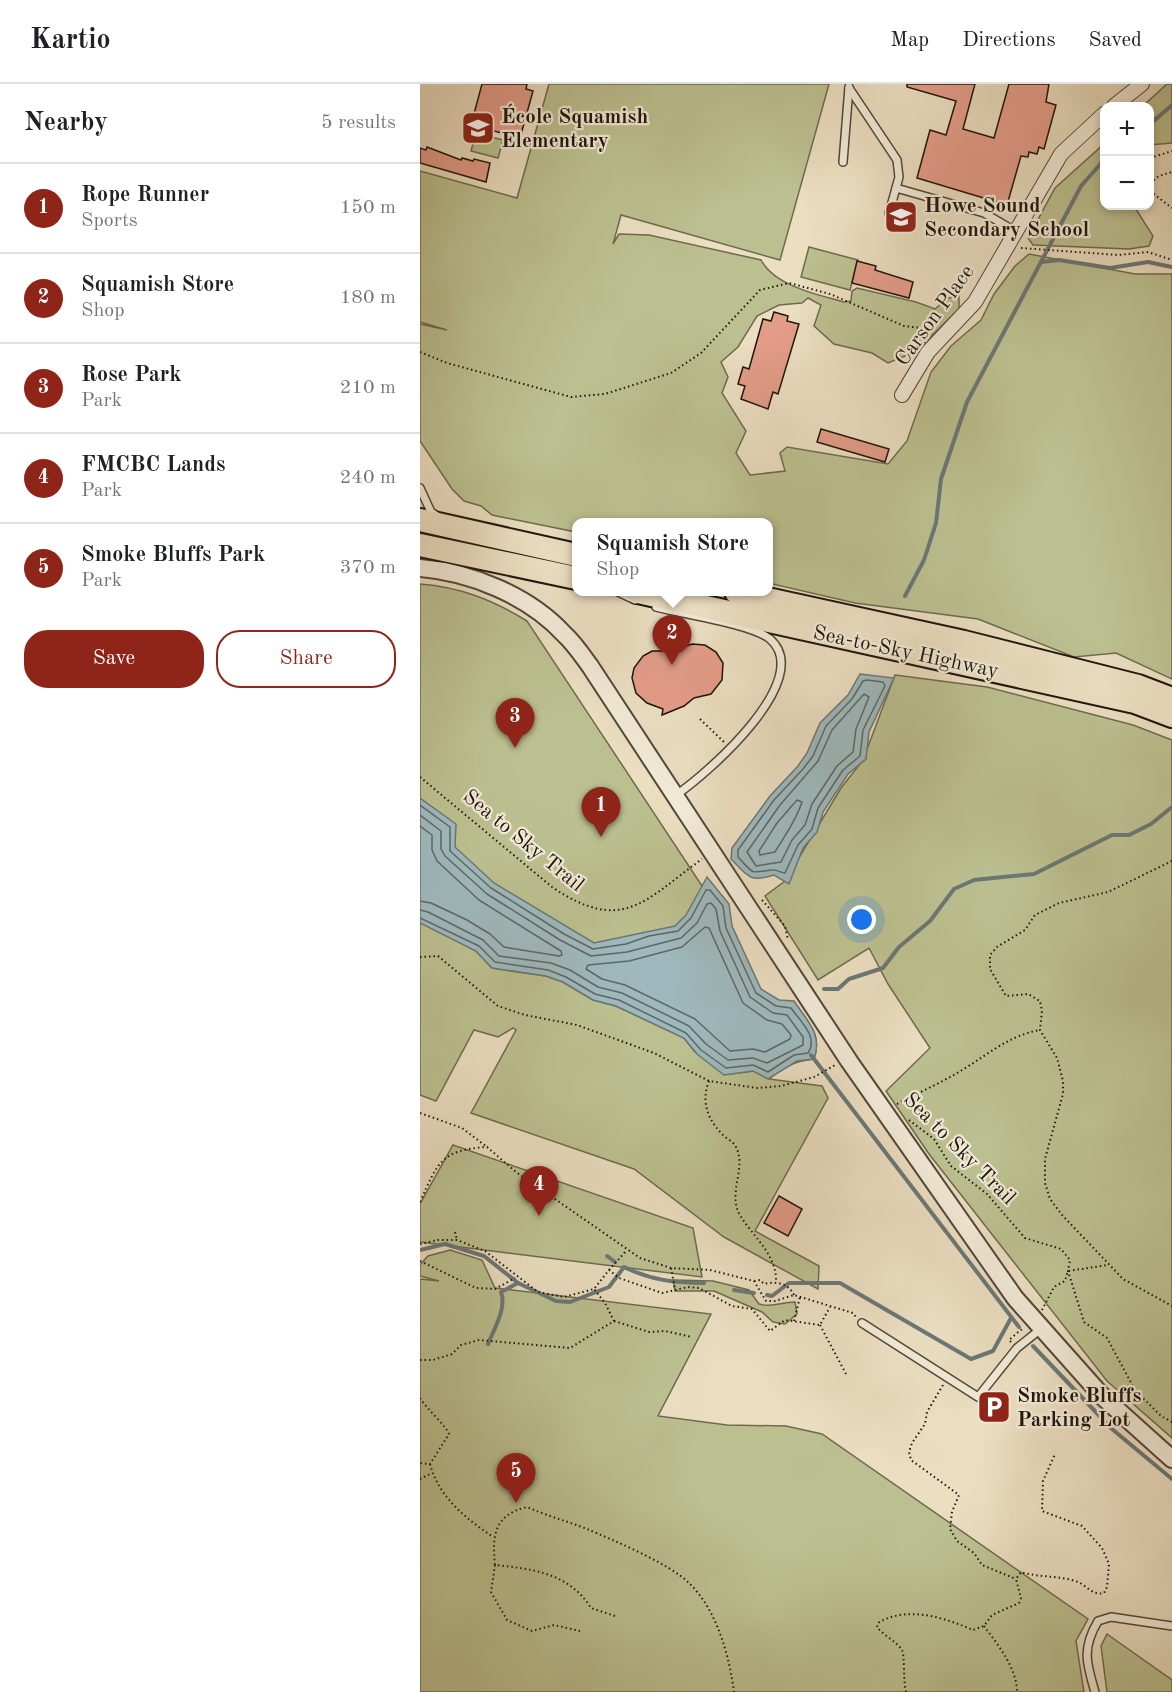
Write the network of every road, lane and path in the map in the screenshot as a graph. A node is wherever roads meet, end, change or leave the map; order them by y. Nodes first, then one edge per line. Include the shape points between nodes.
1 (1142, 84) edge
2 (849, 86) edge
3 (1119, 102) edge
4 (1100, 118) edge
5 (1172, 151) edge
6 (1154, 156) edge
7 (843, 162) dead end
8 (1172, 172) edge
9 (1154, 180) edge
10 (896, 188) junction
11 (1154, 195) edge
12 (1172, 208) edge
13 (889, 213) dead end
14 (1015, 231) junction
15 (1030, 250) dead end
16 (1172, 260) edge
17 (948, 329) junction
18 (420, 352) edge
19 (902, 395) dead end
20 (420, 488) edge
21 (420, 519) edge
22 (448, 526) junction
23 (420, 545) edge
24 (572, 554) edge
25 (420, 568) edge
26 (572, 577) edge
27 (628, 596) edge
28 (660, 596) edge
29 (758, 596) edge
30 (1172, 699) edge
31 (1172, 716) edge
32 (700, 719) dead end
33 (731, 749) junction
34 (420, 777) edge
35 (676, 795) junction
36 (706, 856) dead end
37 (1172, 861) edge
38 (759, 897) dead end
39 (790, 949) dead end
40 (420, 957) edge
41 (1040, 1030) junction
42 (846, 1056) junction
43 (709, 1081) junction
44 (420, 1113) edge
45 (487, 1147) junction
46 (420, 1202) edge
47 (455, 1232) dead end
48 (457, 1240) junction
49 (420, 1244) edge
50 (626, 1251) junction
51 (420, 1261) edge
52 (1108, 1265) junction
53 (609, 1270) junction
54 (671, 1270) junction
55 (1068, 1271) junction
56 (516, 1277) junction
57 (754, 1281) junction
58 (777, 1282) junction
59 (674, 1287) junction
60 (594, 1289) junction
61 (794, 1295) junction
62 (801, 1297) junction
63 (1172, 1306) edge
64 (830, 1307) junction
65 (1041, 1320) junction
66 (614, 1321) junction
67 (794, 1321) junction
68 (862, 1323) joint
69 (820, 1325) junction
70 (692, 1337) dead end
71 (420, 1360) edge
72 (846, 1374) dead end
73 (948, 1378) junction
74 (420, 1398) edge
75 (1172, 1422) edge
76 (1055, 1454) dead end
77 (1172, 1458) edge
78 (420, 1463) edge
79 (430, 1464) junction
80 (432, 1473) junction
81 (420, 1479) edge
82 (492, 1536) junction
83 (495, 1564) junction
84 (1016, 1579) junction
85 (615, 1616) dead end
86 (984, 1626) junction
87 (1172, 1626) edge
88 (580, 1632) dead end
89 (734, 1692) edge
90 (906, 1692) edge
91 (1017, 1692) edge
92 (1095, 1692) edge

1 - 3 street
2 - 7 lane
2 - 10 lane via 897,160
4 - 14 street, Carson Place via 1061,154
5 - 6 path
8 - 9 path
10 - 13 lane
10 - 14 lane via 984,213
11 - 12 path
14 - 17 street, Carson Place via 975,302
15 - 16 path via 1118,255 1148,252
17 - 18 path via 904,326 830,294 789,283 760,290 701,353 671,373 605,394 571,397
17 - 19 street, Carson Place via 928,352
20 - 22 lane via 431,512
21 - 22 highway
22 - 24 highway
23 - 26 highway
25 - 35 street via 452,573 498,589 521,600 564,633
27 - 33 lane via 645,605 754,630 776,646 782,660 780,675 751,726
28 - 31 highway, Sea-to-Sky Highway via 1135,702
29 - 30 highway, Sea-to-Sky Highway via 964,642 1138,686
32 - 33 path
33 - 35 lane
34 - 36 path, Sea to Sky Trail via 552,886 595,910 623,911 643,902
35 - 42 street
37 - 41 path via 1108,892 1046,908 1035,915 1025,930 992,951 990,969 1006,996 1028,994 1040,1001
38 - 39 path via 785,926
40 - 43 path via 438,956 498,1006 577,1024 654,1053
41 - 52 path via 1057,1058 1063,1094 1045,1159 1045,1183 1050,1199 1062,1215
41 - 55 path, Sea to Sky Trail via 1010,1039 895,1105 934,1139 951,1166 987,1194 1025,1238 1061,1249 1070,1260
42 - 43 path via 814,1077 781,1086 757,1088
42 - 65 street via 1015,1298
43 - 58 path via 705,1090 707,1113 737,1148 736,1206 767,1252
44 - 45 path via 462,1128
45 - 46 path via 449,1153
45 - 50 path via 516,1173
47 - 48 path
48 - 49 path
48 - 56 path via 485,1251
50 - 53 path
50 - 54 path
51 - 56 path via 476,1288 495,1289
52 - 55 path
52 - 63 path via 1123,1279
53 - 59 path via 662,1293
53 - 60 path
54 - 57 path via 710,1270
54 - 59 path
55 - 65 path via 1065,1281 1054,1287
55 - 75 path, Sea to Sky Trail via 1084,1322 1107,1338 1135,1390
56 - 60 path via 538,1292 564,1297
57 - 58 path
57 - 61 path via 766,1301
58 - 61 path via 789,1287
59 - 67 path via 699,1288 732,1306 749,1307 770,1331 785,1320
60 - 66 path
61 - 62 path
62 - 64 path
62 - 67 path
64 - 68 path via 853,1313
64 - 69 path
65 - 73 lane via 978,1397
65 - 77 street via 1103,1397
66 - 70 path via 649,1332
66 - 71 path via 570,1348 479,1340 461,1345 452,1354
67 - 69 path
68 - 73 lane
69 - 72 path
73 - 84 path via 912,1443 911,1460 959,1495 950,1529 957,1541 974,1553 982,1565
74 - 79 path via 449,1434
76 - 84 path via 1043,1481 1042,1511 1082,1526 1090,1534 1107,1559 1107,1587 1099,1594 1061,1577 1035,1577 1021,1572
78 - 79 path
79 - 80 path
80 - 81 path
80 - 82 path via 450,1500 471,1522
82 - 83 path
82 - 89 path via 514,1510 527,1507 586,1528 676,1572 706,1606 729,1655
83 - 85 path via 564,1579 591,1608
83 - 88 path via 491,1592 507,1620 532,1631 555,1625
84 - 86 path via 1019,1603 992,1615
86 - 90 path via 973,1630 953,1620 925,1614 878,1623 881,1632 901,1648
86 - 91 path via 1004,1654
87 - 92 lane via 1111,1617 1098,1621 1087,1640 1088,1667

